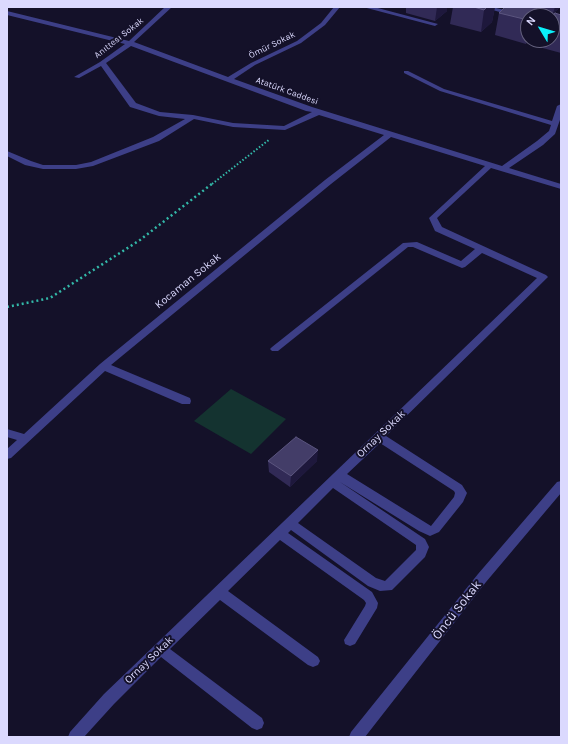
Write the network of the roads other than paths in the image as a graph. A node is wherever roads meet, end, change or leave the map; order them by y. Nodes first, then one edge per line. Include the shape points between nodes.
1 (168, 7) edge
2 (337, 7) edge
3 (366, 7) edge
4 (485, 7) edge
5 (7, 14) edge
6 (520, 16) edge
7 (435, 24) dead end
8 (130, 43) junction
9 (102, 63) junction
10 (406, 72) dead end
11 (77, 77) dead end
12 (230, 79) junction
13 (561, 106) edge
14 (319, 112) junction
15 (193, 117) junction
16 (555, 124) junction
17 (390, 134) junction
18 (7, 153) edge
19 (490, 165) junction
20 (503, 169) junction
21 (561, 187) edge
22 (481, 249) junction
23 (275, 349) dead end
24 (104, 366) junction
25 (186, 401) dead end
26 (7, 433) edge
27 (379, 437) junction
28 (25, 438) junction
29 (7, 455) edge
30 (336, 478) junction
31 (561, 485) edge
32 (290, 523) junction
33 (279, 534) junction
34 (219, 592) junction
35 (350, 640) dead end
36 (160, 649) junction
37 (314, 661) dead end
38 (257, 723) dead end
39 (75, 737) edge
40 (356, 737) edge

1 - 8 street, Anıttesı Sokak
2 - 12 street, Ömür Sokak via 323,24 299,42 253,64
3 - 7 street
4 - 6 street
5 - 8 street, Atatürk Caddesi
8 - 9 street, Anıttesı Sokak
8 - 12 street, Atatürk Caddesi
9 - 11 street, Anıttesı Sokak
9 - 15 street via 133,105 159,114
10 - 16 street via 442,90
12 - 14 street, Atatürk Caddesi
13 - 16 street
14 - 15 street via 285,128 234,125
14 - 17 street, Atatürk Caddesi
15 - 18 street via 156,139 93,164 43,167
16 - 20 street via 552,132 540,143
17 - 19 street, Atatürk Caddesi
17 - 24 street, Kocaman Sokak
19 - 20 street, Atatürk Caddesi
19 - 22 street, Ornay Sokak via 433,218 438,229
20 - 21 street, Atatürk Caddesi
22 - 23 street via 462,265 414,244 406,245
22 - 27 street, Ornay Sokak via 543,278
24 - 25 street
24 - 28 street, Kocaman Sokak
26 - 28 street
27 - 30 street, Ornay Sokak
27 - 30 street via 458,488 461,493 459,499 435,529 430,531 423,528
28 - 29 street, Kocaman Sokak
30 - 32 street, Ornay Sokak
30 - 32 street via 421,542 424,547 388,586 372,582
31 - 40 street, Öncü Sokak via 482,578
32 - 33 street, Ornay Sokak
33 - 34 street, Ornay Sokak
33 - 35 street via 368,596 372,603 371,608
34 - 36 street, Ornay Sokak
34 - 37 street
36 - 38 street
36 - 39 street, Ornay Sokak

